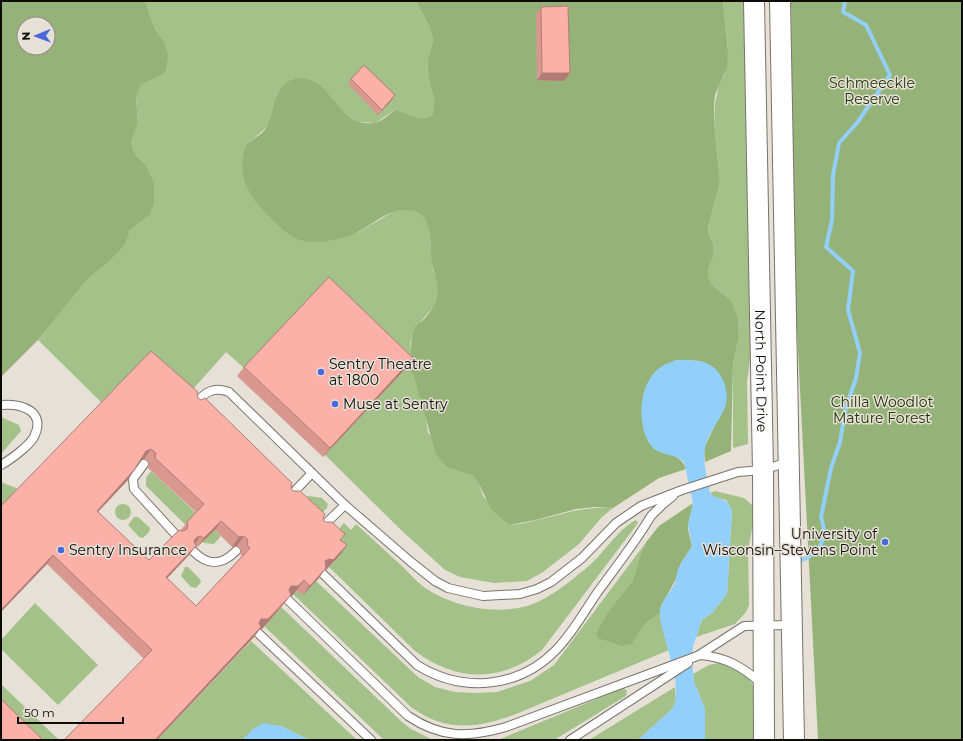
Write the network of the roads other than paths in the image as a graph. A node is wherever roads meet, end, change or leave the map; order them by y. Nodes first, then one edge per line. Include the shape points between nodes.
1 (754, 1) edge
2 (780, 1) edge
3 (195, 404) edge
4 (1, 405) edge
5 (789, 462) junction
6 (144, 464) edge
7 (1, 465) edge
8 (763, 470) junction
9 (312, 472) junction
10 (682, 490) junction
11 (290, 496) edge
12 (345, 505) junction
13 (322, 527) edge
14 (176, 535) edge
15 (236, 550) dead end
16 (193, 551) edge
17 (323, 574) edge
18 (288, 600) edge
19 (764, 626) junction
20 (790, 626) junction
21 (258, 633) edge
22 (700, 655) junction
23 (671, 670) junction
24 (763, 684) junction
25 (370, 740) edge
26 (570, 740) edge
27 (764, 740) edge
28 (794, 740) edge

1 - 8 street, North Point Drive
2 - 5 street, North Point Drive
3 - 9 lane via 209,390 220,389 230,392
4 - 7 lane via 28,408 36,417 37,424 32,440
5 - 8 lane
5 - 20 street, North Point Drive
6 - 14 lane via 135,474 134,489
8 - 10 lane via 738,472
8 - 19 street, North Point Drive
9 - 11 lane
9 - 12 lane
10 - 12 lane via 641,506 626,515 582,558 551,582 520,594 501,596 466,593 435,581
10 - 17 lane via 662,504 651,516 557,649 536,667 509,679 460,683 431,673 417,665
12 - 13 lane
15 - 16 lane via 227,559 215,562 203,560
18 - 23 lane via 408,716 449,734 484,733 506,727
19 - 20 lane
19 - 22 lane via 744,626
19 - 24 street, North Point Drive
20 - 28 street, North Point Drive
21 - 25 lane
22 - 23 lane
22 - 24 lane via 742,667
23 - 26 lane
24 - 27 street, North Point Drive

